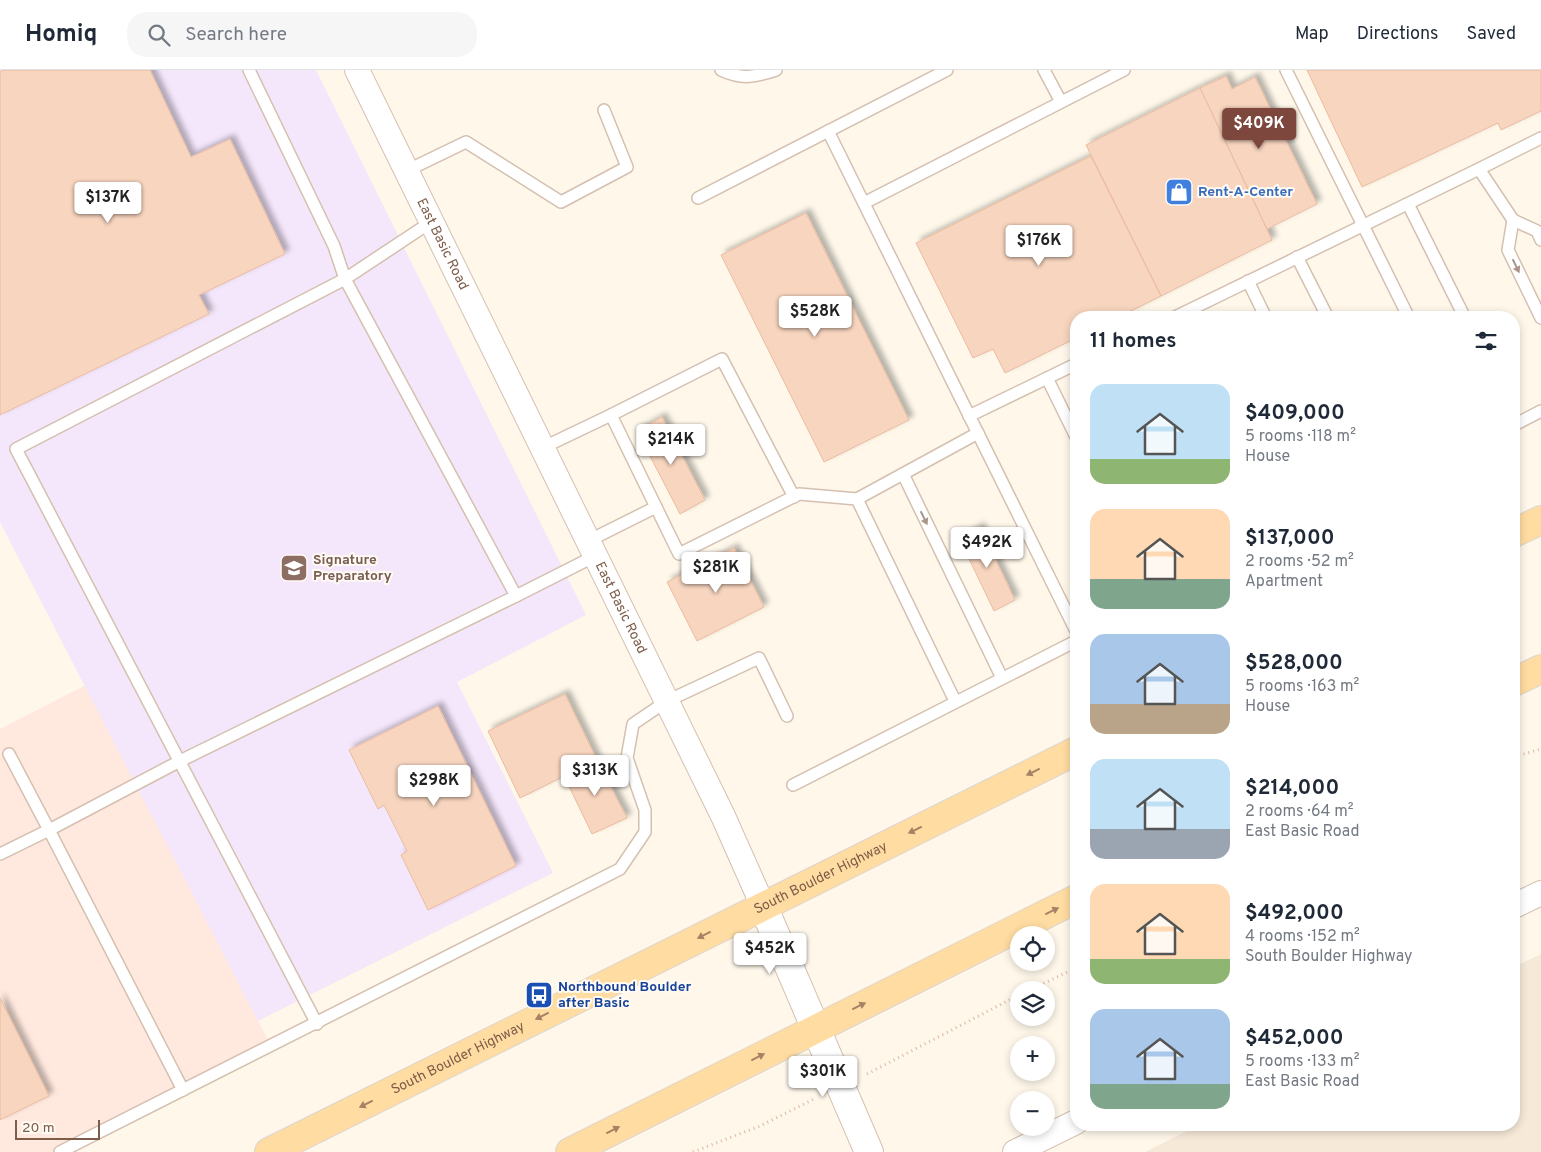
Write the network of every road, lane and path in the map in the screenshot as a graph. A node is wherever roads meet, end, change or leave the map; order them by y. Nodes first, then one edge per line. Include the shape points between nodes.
1 (250, 70) edge
2 (357, 70) edge
3 (721, 70) edge
4 (776, 70) edge
5 (947, 70) edge
6 (1044, 70) edge
7 (1124, 70) edge
8 (1286, 70) edge
9 (1061, 102) junction
10 (604, 110) dead end
11 (828, 131) junction
12 (1541, 138) edge
13 (1479, 169) junction
14 (406, 171) junction
15 (698, 198) dead end
16 (864, 203) junction
17 (1408, 204) junction
18 (1513, 220) junction
19 (431, 222) junction
20 (1363, 225) junction
21 (1541, 240) edge
22 (1297, 257) junction
23 (345, 279) junction
24 (1248, 281) junction
25 (1188, 311) edge
26 (1263, 311) edge
27 (1324, 311) edge
28 (1406, 311) edge
29 (1461, 311) edge
30 (1541, 318) edge
31 (1070, 367) edge
32 (1047, 378) junction
33 (1541, 412) edge
34 (611, 416) junction
35 (969, 416) junction
36 (1520, 419) edge
37 (1070, 425) edge
38 (978, 433) junction
39 (542, 448) junction
40 (903, 474) junction
41 (794, 497) junction
42 (857, 499) junction
43 (656, 508) junction
44 (1541, 520) edge
45 (1520, 530) edge
46 (592, 548) junction
47 (516, 596) junction
48 (1070, 619) edge
49 (1070, 644) edge
50 (1541, 669) edge
51 (1002, 678) junction
52 (1520, 679) edge
53 (955, 701) junction
54 (667, 702) junction
55 (787, 716) dead end
56 (1541, 749) edge
57 (1070, 753) edge
58 (9, 754) dead end
59 (1520, 755) edge
60 (180, 761) junction
61 (793, 785) dead end
62 (48, 830) junction
63 (0, 854) edge
64 (1541, 892) edge
65 (1070, 902) edge
66 (1520, 903) edge
67 (763, 906) junction
68 (1070, 971) edge
69 (1049, 981) edge
70 (317, 1024) junction
71 (816, 1028) junction
72 (183, 1090) junction
73 (1070, 1125) edge
74 (60, 1152) edge
75 (269, 1152) edge
76 (570, 1152) edge
77 (869, 1152) edge
78 (1015, 1152) edge

1 - 23 lane via 334,246
2 - 14 street, East Basic Road
3 - 4 lane via 750,78
5 - 11 lane
6 - 9 lane
7 - 9 lane
8 - 20 lane
9 - 16 lane
10 - 14 lane via 627,167 561,202 466,142
11 - 15 lane
11 - 16 lane
12 - 13 lane
13 - 17 lane
13 - 18 lane
14 - 19 street, East Basic Road
16 - 35 lane
17 - 20 lane
17 - 29 lane
18 - 21 lane via 1537,232
18 -> 30 lane via 1508,250
19 - 23 lane
19 - 39 street, East Basic Road
20 - 22 lane
20 - 28 lane
22 - 24 lane
22 - 27 lane
23 - 47 lane
23 - 60 lane via 16,449
24 - 25 lane
24 - 26 lane
31 - 32 lane
32 - 35 lane
32 - 37 lane
33 - 36 lane
34 - 39 lane
34 - 41 lane via 722,359
34 - 43 lane
35 - 38 lane
38 - 40 lane
38 - 48 lane
39 - 46 street, East Basic Road
40 - 42 lane
40 -> 51 lane
41 - 42 lane via 799,494
41 - 43 lane via 679,554
42 - 53 lane
43 - 46 lane
44 - 45 main road
46 - 47 lane
46 - 54 street, East Basic Road
47 - 60 lane
49 - 51 lane
50 - 52 main road
51 - 53 lane
53 - 61 lane
54 - 55 lane via 758,658
54 - 67 street, East Basic Road
54 - 70 lane via 633,724 627,758 645,810 645,832 620,869
56 - 59 path
57 -> 67 main road, South Boulder Highway
58 - 62 lane
60 - 62 lane
60 - 70 lane
62 - 63 lane
62 - 72 lane
64 - 66 street
71 -> 65 main road
67 - 71 street, East Basic Road
67 -> 75 main road, South Boulder Highway
68 - 69 path
70 - 72 lane
76 -> 71 main road
71 - 77 street, East Basic Road
72 - 74 lane
73 - 78 street

